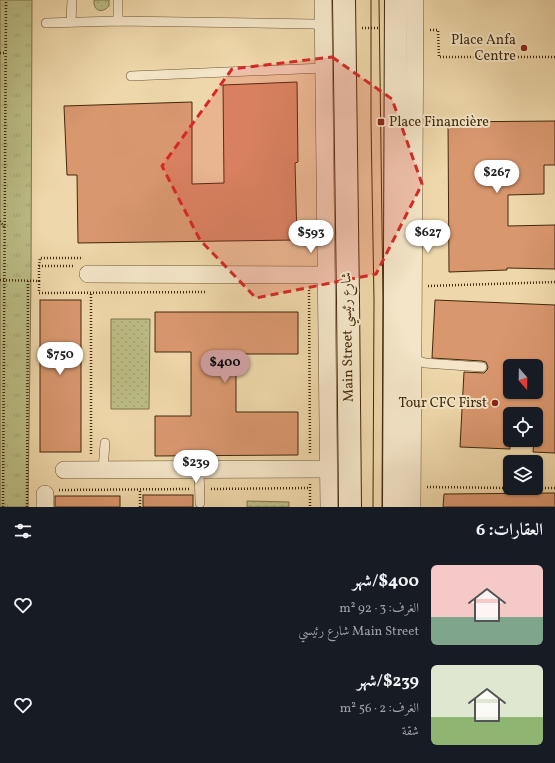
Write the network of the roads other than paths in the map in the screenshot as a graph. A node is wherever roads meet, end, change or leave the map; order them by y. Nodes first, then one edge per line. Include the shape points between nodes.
1 (72, 0) edge
2 (118, 0) edge
3 (323, 0) edge
4 (344, 0) edge
5 (396, 0) edge
6 (415, 0) edge
7 (118, 21) junction
8 (71, 22) junction
9 (46, 23) dead end
10 (334, 27) junction
11 (405, 29) junction
12 (324, 68) junction
13 (131, 76) dead end
14 (88, 274) road end
15 (326, 275) junction
16 (413, 359) junction
17 (482, 367) dead end
18 (105, 444) dead end
19 (97, 465) junction
20 (199, 469) junction
21 (328, 469) junction
22 (64, 470) dead end
23 (200, 503) dead end
24 (329, 507) edge
25 (350, 507) edge
26 (394, 507) edge
27 (412, 507) edge

1 - 8 lane
2 - 7 lane
3 - 10 street, Main Street شارع رئيسي
4 - 10 main road, Main Street شارع رئيسي
5 - 11 main road
6 - 11 street
7 - 8 lane
7 - 10 lane via 314,24
8 - 9 lane
10 - 12 street, Main Street شارع رئيسي
10 - 25 main road, Main Street شارع رئيسي via 348,293
11 - 16 street
11 - 26 main road
12 - 13 lane
12 - 15 street, Main Street شارع رئيسي
14 - 15 street
15 - 21 street, Main Street شارع رئيسي
16 - 17 lane
16 - 27 street
18 - 19 lane
19 - 20 street
19 - 22 street
20 - 21 street
20 - 23 lane
21 - 24 street, Main Street شارع رئيسي

